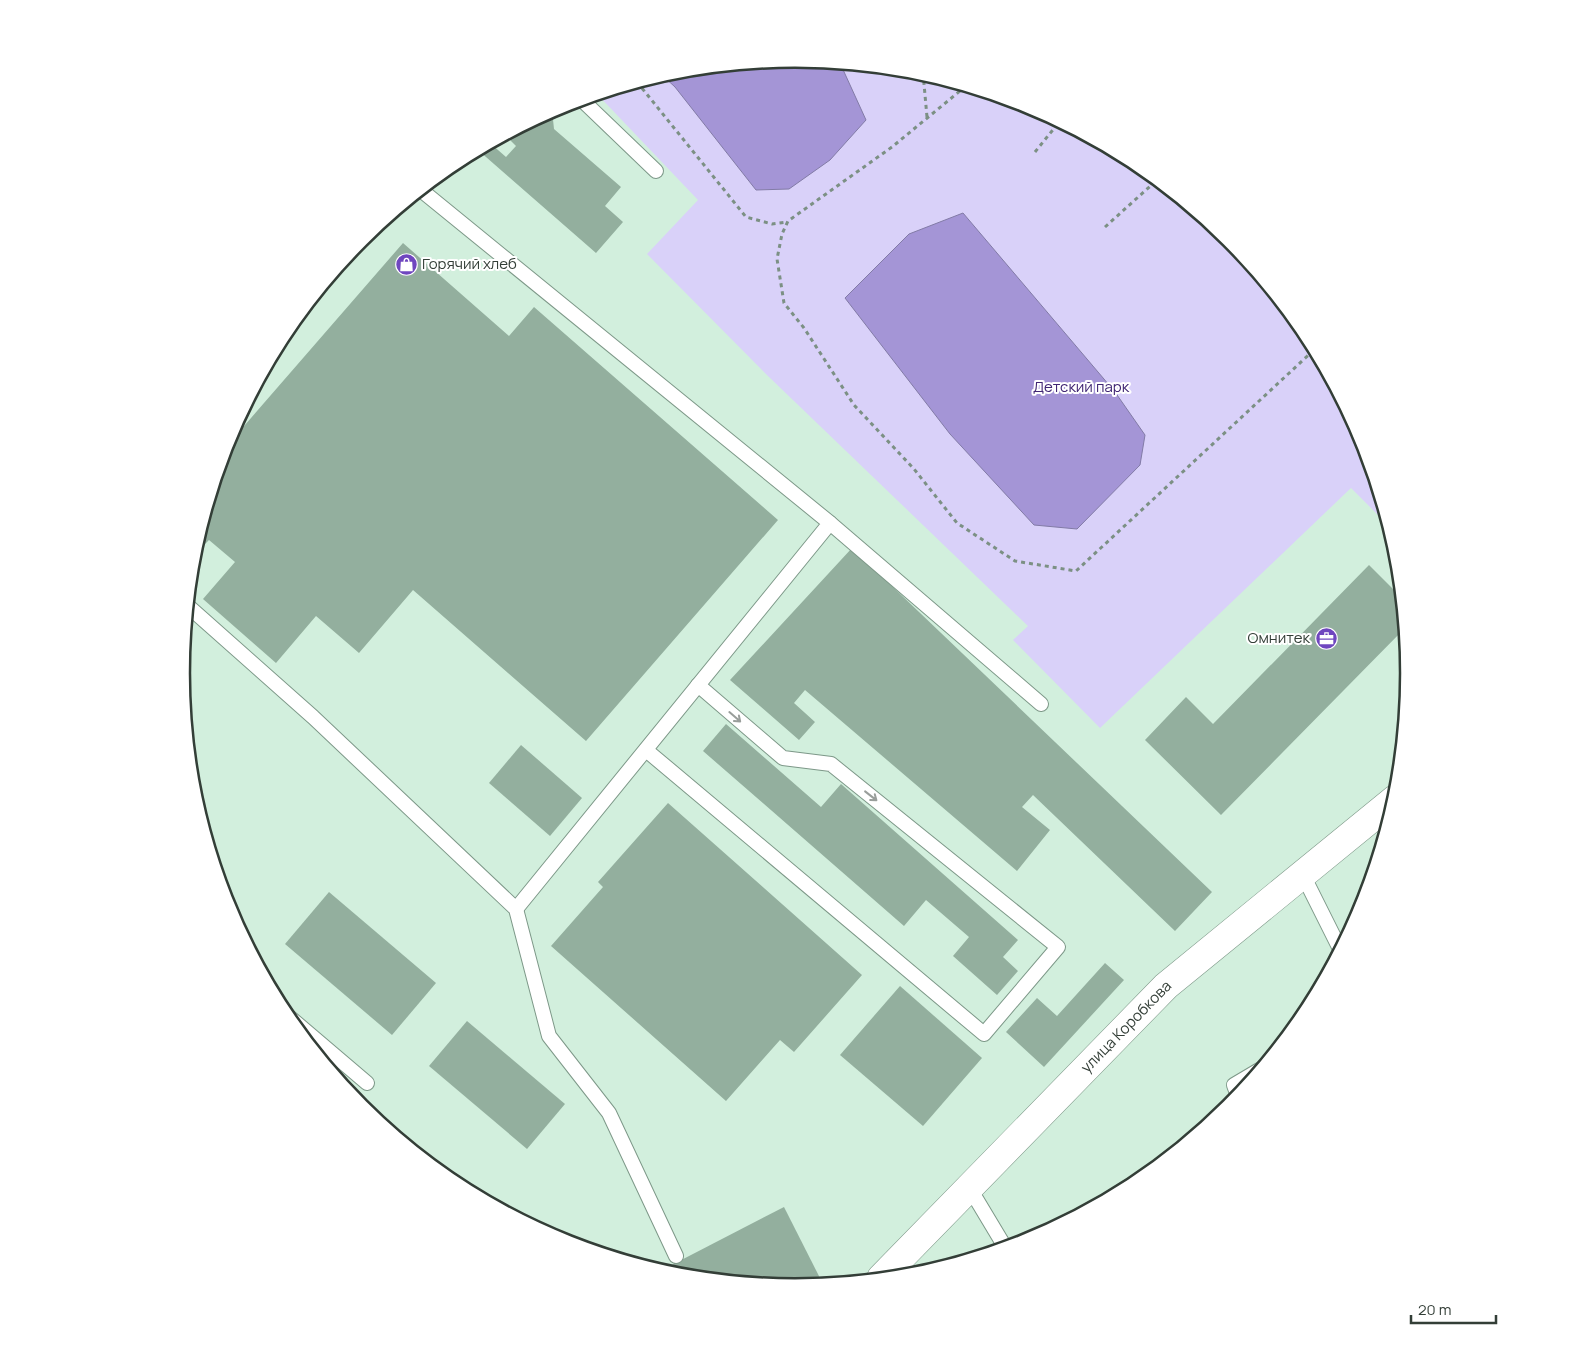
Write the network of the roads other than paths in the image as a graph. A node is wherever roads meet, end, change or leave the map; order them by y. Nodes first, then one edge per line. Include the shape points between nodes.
1 (587, 105) edge
2 (656, 171) dead end
3 (425, 194) edge
4 (830, 523) junction
5 (194, 612) edge
6 (698, 685) junction
7 (1041, 704) dead end
8 (646, 750) junction
9 (1385, 807) edge
10 (1302, 875) junction
11 (516, 909) junction
12 (1337, 942) edge
13 (313, 1037) edge
14 (367, 1083) dead end
15 (970, 1187) junction
16 (1001, 1241) edge
17 (676, 1256) dead end
18 (889, 1270) edge

1 - 2 lane
3 - 4 lane
4 - 6 lane
4 - 7 lane
5 - 11 lane via 313,717
6 - 8 lane
6 -> 8 lane via 783,758 830,764 1058,947 984,1034
8 - 11 lane
9 - 10 street, улица Коробкова
10 - 12 lane
10 - 15 street, улица Коробкова via 1166,986
11 - 17 lane via 549,1036 609,1113
13 - 14 lane
15 - 16 lane
15 - 18 street, улица Коробкова

